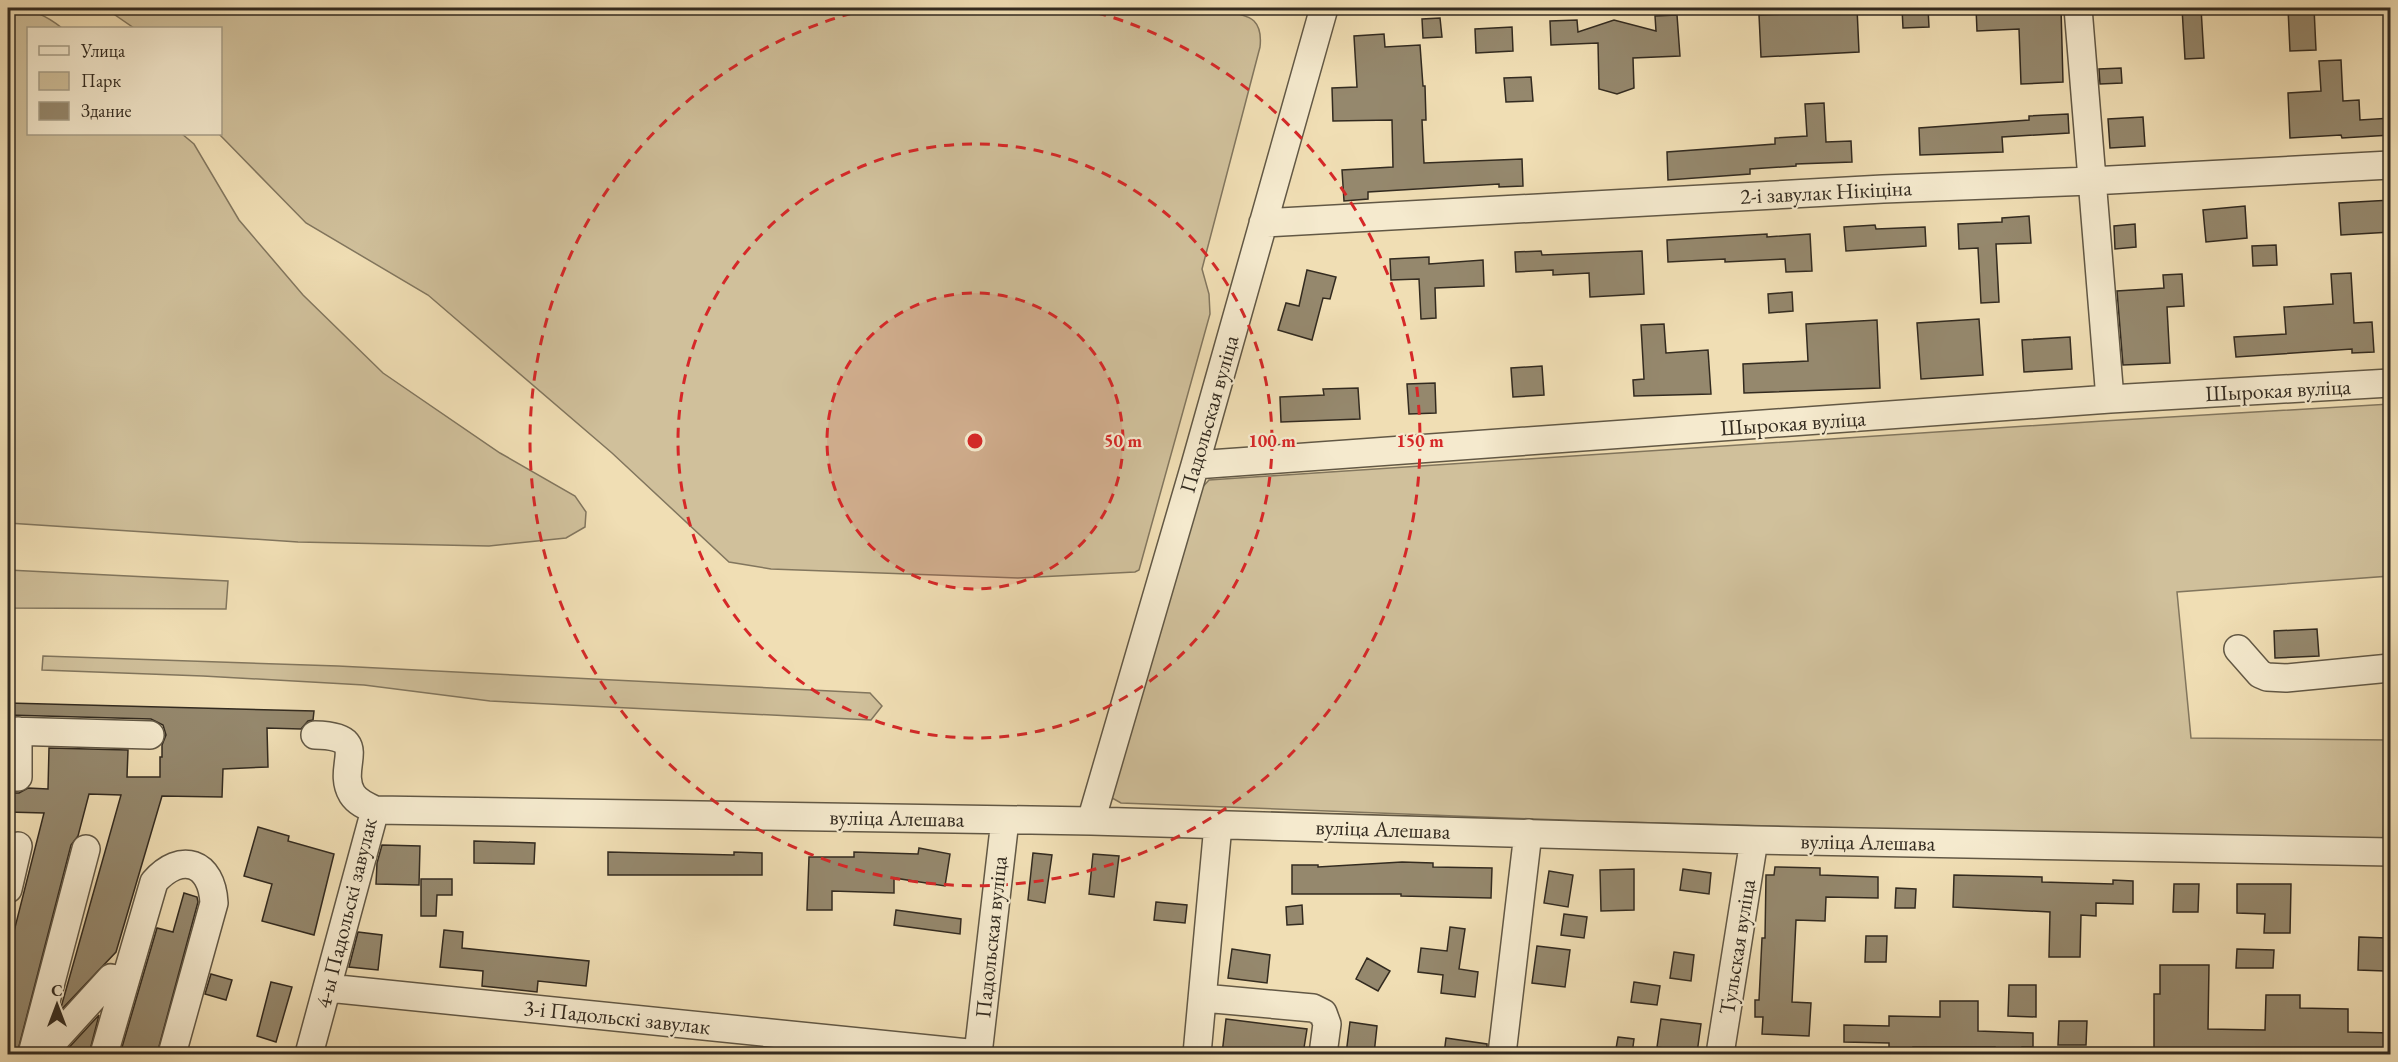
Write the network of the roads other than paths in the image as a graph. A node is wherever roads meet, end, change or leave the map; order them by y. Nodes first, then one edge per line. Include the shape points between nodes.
1 (1324, 8) edge
2 (2078, 8) edge
3 (2391, 165) edge
4 (2091, 181) junction
5 (1263, 224) junction
6 (2391, 383) edge
7 (2110, 399) junction
8 (1195, 465) junction
9 (2238, 649) dead end
10 (2391, 668) edge
11 (13, 731) edge
12 (150, 735) dead end
13 (315, 735) dead end
14 (8, 777) edge
15 (375, 810) junction
16 (1005, 820) junction
17 (1091, 820) junction
18 (1218, 825) junction
19 (1528, 833) junction
20 (1754, 840) junction
21 (18, 846) dead end
22 (86, 849) dead end
23 (2391, 852) edge
24 (8, 889) edge
25 (124, 982) junction
26 (328, 988) junction
27 (1203, 998) junction
28 (32, 1054) edge
29 (42, 1054) edge
30 (104, 1054) edge
31 (172, 1054) edge
32 (309, 1054) edge
33 (978, 1054) edge
34 (1197, 1054) edge
35 (1323, 1054) edge
36 (1502, 1054) edge
37 (1720, 1054) edge

1 - 5 street, Падольская вуліца
2 - 4 street
3 - 4 street, 2-і завулак Нікіціна
4 - 5 street, 2-і завулак Нікіціна
4 - 7 street
5 - 8 street, Падольская вуліца
6 - 7 street, Шырокая вуліца
7 - 8 street, Шырокая вуліца
8 - 17 street, Падольская вуліца
9 - 10 street via 2267,677
11 - 12 street
11 - 14 street via 18,777
13 - 15 street, 4-ы Падольскі завулак via 338,737 346,742 351,792 359,802
15 - 16 street, вуліца Алешава
15 - 26 street, 4-ы Падольскі завулак
16 - 17 street, вуліца Алешава
16 - 33 street, Падольская вуліца
17 - 18 street, вуліца Алешава
18 - 19 street, вуліца Алешава
18 - 27 street
19 - 20 street, вуліца Алешава
19 - 36 street
20 - 23 street, вуліца Алешава
20 - 37 street, Тульская вуліца
21 - 24 street
22 - 28 street
25 - 29 street via 111,978
25 - 30 street
25 - 31 street via 154,882 165,870 180,864 198,867 207,875 214,903
26 - 32 street, 4-ы Падольскі завулак
26 - 33 street, 3-і Падольскі завулак
27 - 34 street
27 - 35 street via 1313,1008 1323,1013 1327,1024

